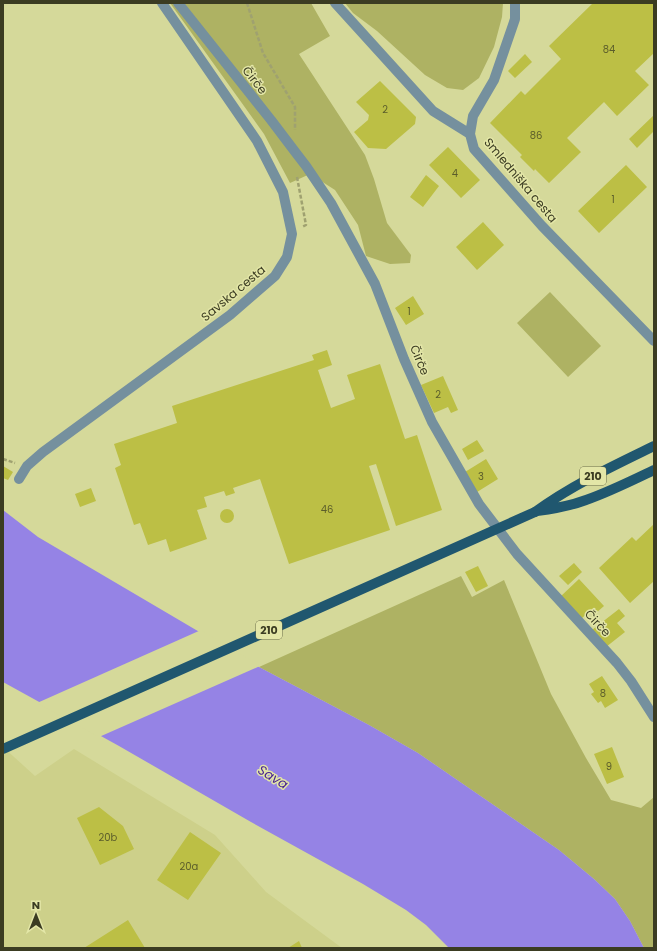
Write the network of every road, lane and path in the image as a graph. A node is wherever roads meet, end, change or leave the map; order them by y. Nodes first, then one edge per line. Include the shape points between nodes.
1 (162, 3) edge
2 (178, 3) edge
3 (335, 3) edge
4 (515, 3) edge
5 (470, 134) junction
6 (654, 341) edge
7 (654, 446) edge
8 (654, 470) edge
9 (19, 479) dead end
10 (535, 512) junction
11 (654, 717) edge
12 (3, 749) edge

1 - 9 street, Savska cesta via 257,141 283,192 292,234 287,257 275,276 230,315 43,452 27,466
2 - 11 street, Čirče via 271,120 331,203 375,284 432,422 479,504 517,554 617,663
3 - 5 street via 433,111
4 - 5 street, Smledniška cesta via 515,19 494,80 473,116
5 - 6 street, Smledniška cesta via 474,149 542,226
7 - 10 main road, 210 via 574,486
8 - 10 main road, 210 via 585,500
10 - 12 main road, 210, bridge

